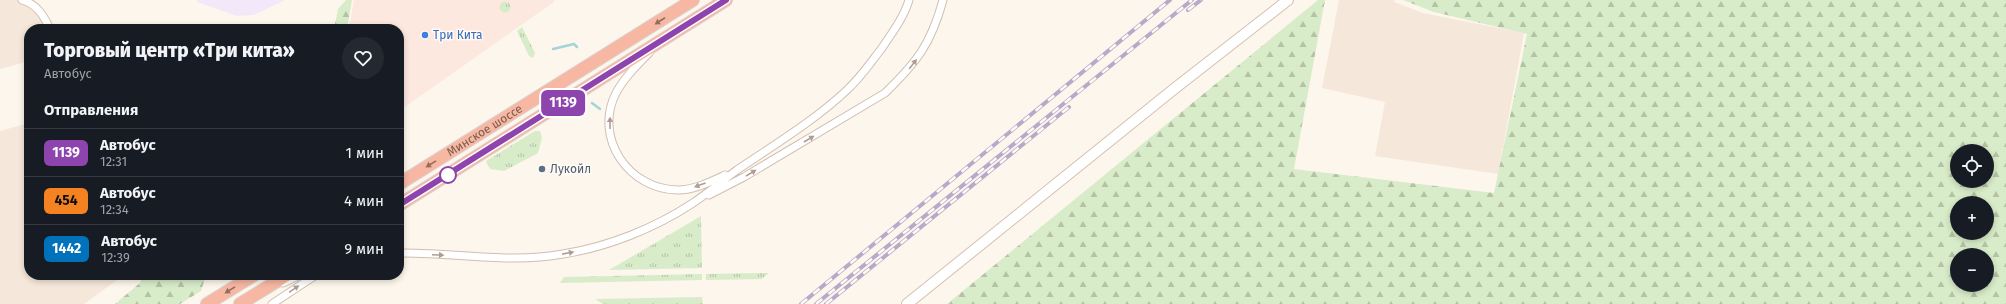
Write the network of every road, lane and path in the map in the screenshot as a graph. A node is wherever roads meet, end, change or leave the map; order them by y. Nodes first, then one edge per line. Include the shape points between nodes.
1 (22, 0) edge
2 (726, 0) edge
3 (909, 0) edge
4 (943, 0) edge
5 (1288, 0) edge
6 (692, 1) edge
7 (47, 24) edge
8 (660, 41) junction
9 (736, 171) junction
10 (404, 181) edge
11 (404, 202) edge
12 (692, 204) junction
13 (404, 253) edge
14 (246, 280) edge
15 (279, 280) edge
16 (290, 280) edge
17 (308, 280) edge
18 (242, 303) edge
19 (207, 304) edge
20 (272, 304) edge
21 (907, 304) edge

1 - 7 street via 33,4
2 - 8 highway, Минское шоссе
3 - 9 street via 889,38 848,90 814,118
12 -> 4 street via 744,178 884,93 904,75 926,47 934,31
5 - 21 street
6 -> 10 highway, Минское шоссе
9 -> 8 street via 694,188 664,189 639,179 620,160 610,135 611,107 616,94 630,74
8 - 11 highway, Минское шоссе
9 - 12 street
13 -> 12 street via 488,258 526,258 563,254 620,238
14 -> 19 highway
15 - 18 highway
16 - 18 street
20 -> 17 street

